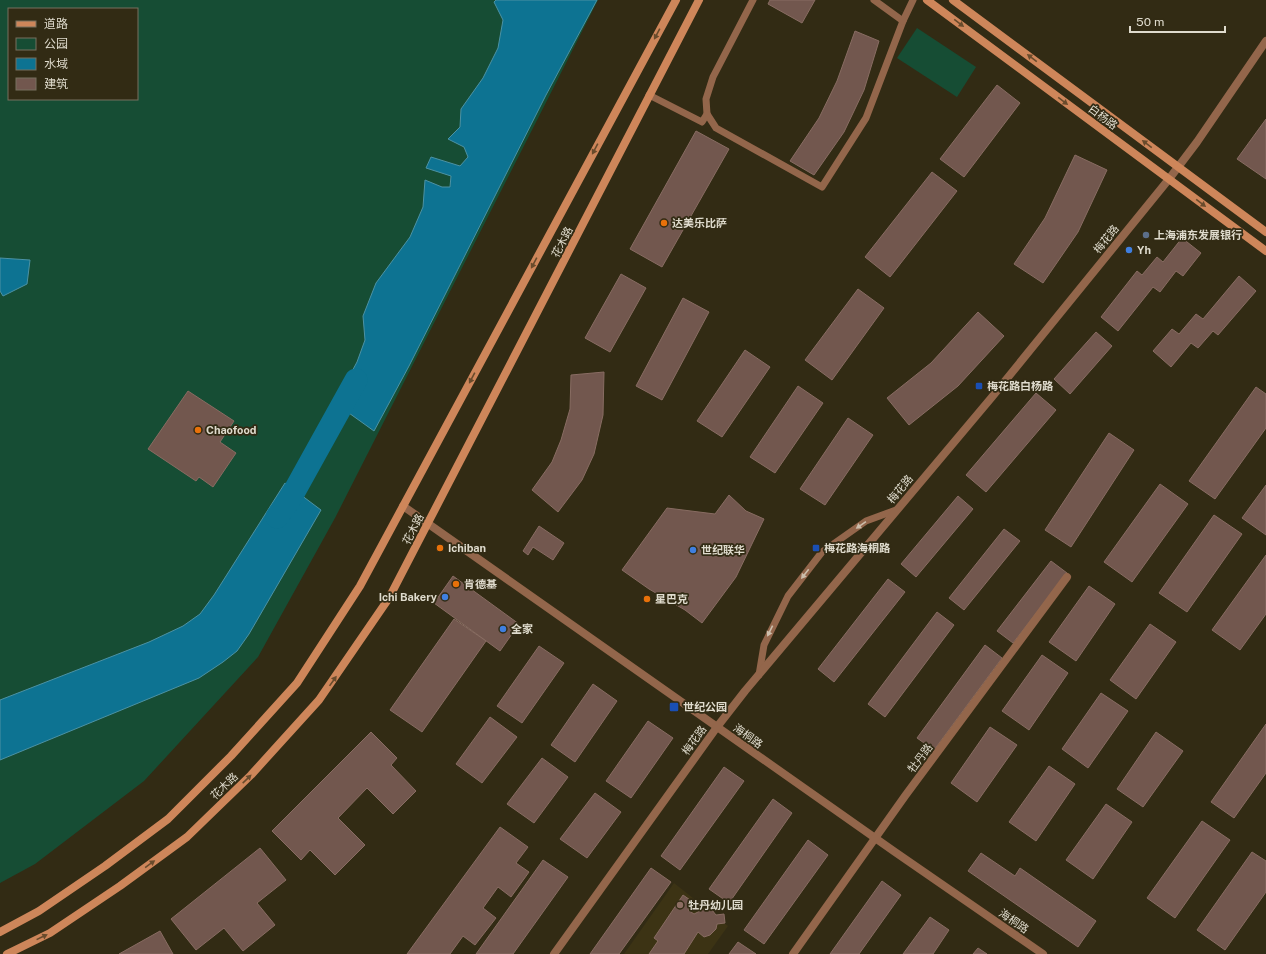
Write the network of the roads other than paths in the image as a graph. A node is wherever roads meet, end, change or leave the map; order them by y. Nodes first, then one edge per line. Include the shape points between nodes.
1 (676, 0) edge
2 (699, 0) edge
3 (753, 0) edge
4 (874, 0) edge
5 (913, 0) edge
6 (927, 0) edge
7 (953, 0) edge
8 (903, 22) junction
9 (1266, 41) edge
10 (650, 95) junction
11 (707, 114) junction
12 (1179, 167) junction
13 (1169, 180) junction
14 (1266, 232) edge
15 (1266, 251) edge
16 (403, 506) junction
17 (896, 510) junction
18 (428, 524) junction
19 (1067, 577) dead end
20 (759, 675) junction
21 (717, 727) junction
22 (875, 838) junction
23 (0, 932) edge
24 (7, 954) edge
25 (554, 954) edge
26 (793, 954) edge
27 (1044, 954) edge

1 -> 16 main road, 花木路
2 - 10 main road, 花木路
3 - 11 lane via 714,78 706,100
4 - 8 lane
5 - 8 lane
6 -> 13 main road, 白杨路
12 -> 7 main road, 白杨路
8 - 11 lane via 866,118 822,187 716,128
9 - 12 street, 梅花路
10 - 11 lane via 702,122
10 - 18 main road, 花木路
12 - 13 street, 梅花路
12 - 14 main road, 白杨路
13 -> 15 main road, 白杨路
13 - 17 street, 梅花路
16 - 18 street, 海桐路
16 - 23 main road, 花木路 via 360,586 297,683 231,756 168,819 39,911
17 - 20 street, 梅花路
17 -> 20 lane via 866,521 822,552 788,596 764,645
18 - 21 street, 海桐路
24 -> 18 main road, 花木路 via 50,933 187,837 251,775 319,700 390,598
19 - 22 street, 牡丹路
20 - 21 street, 梅花路
21 - 22 street, 海桐路
21 - 25 street, 梅花路
22 - 26 street, 牡丹路
22 - 27 street, 海桐路

